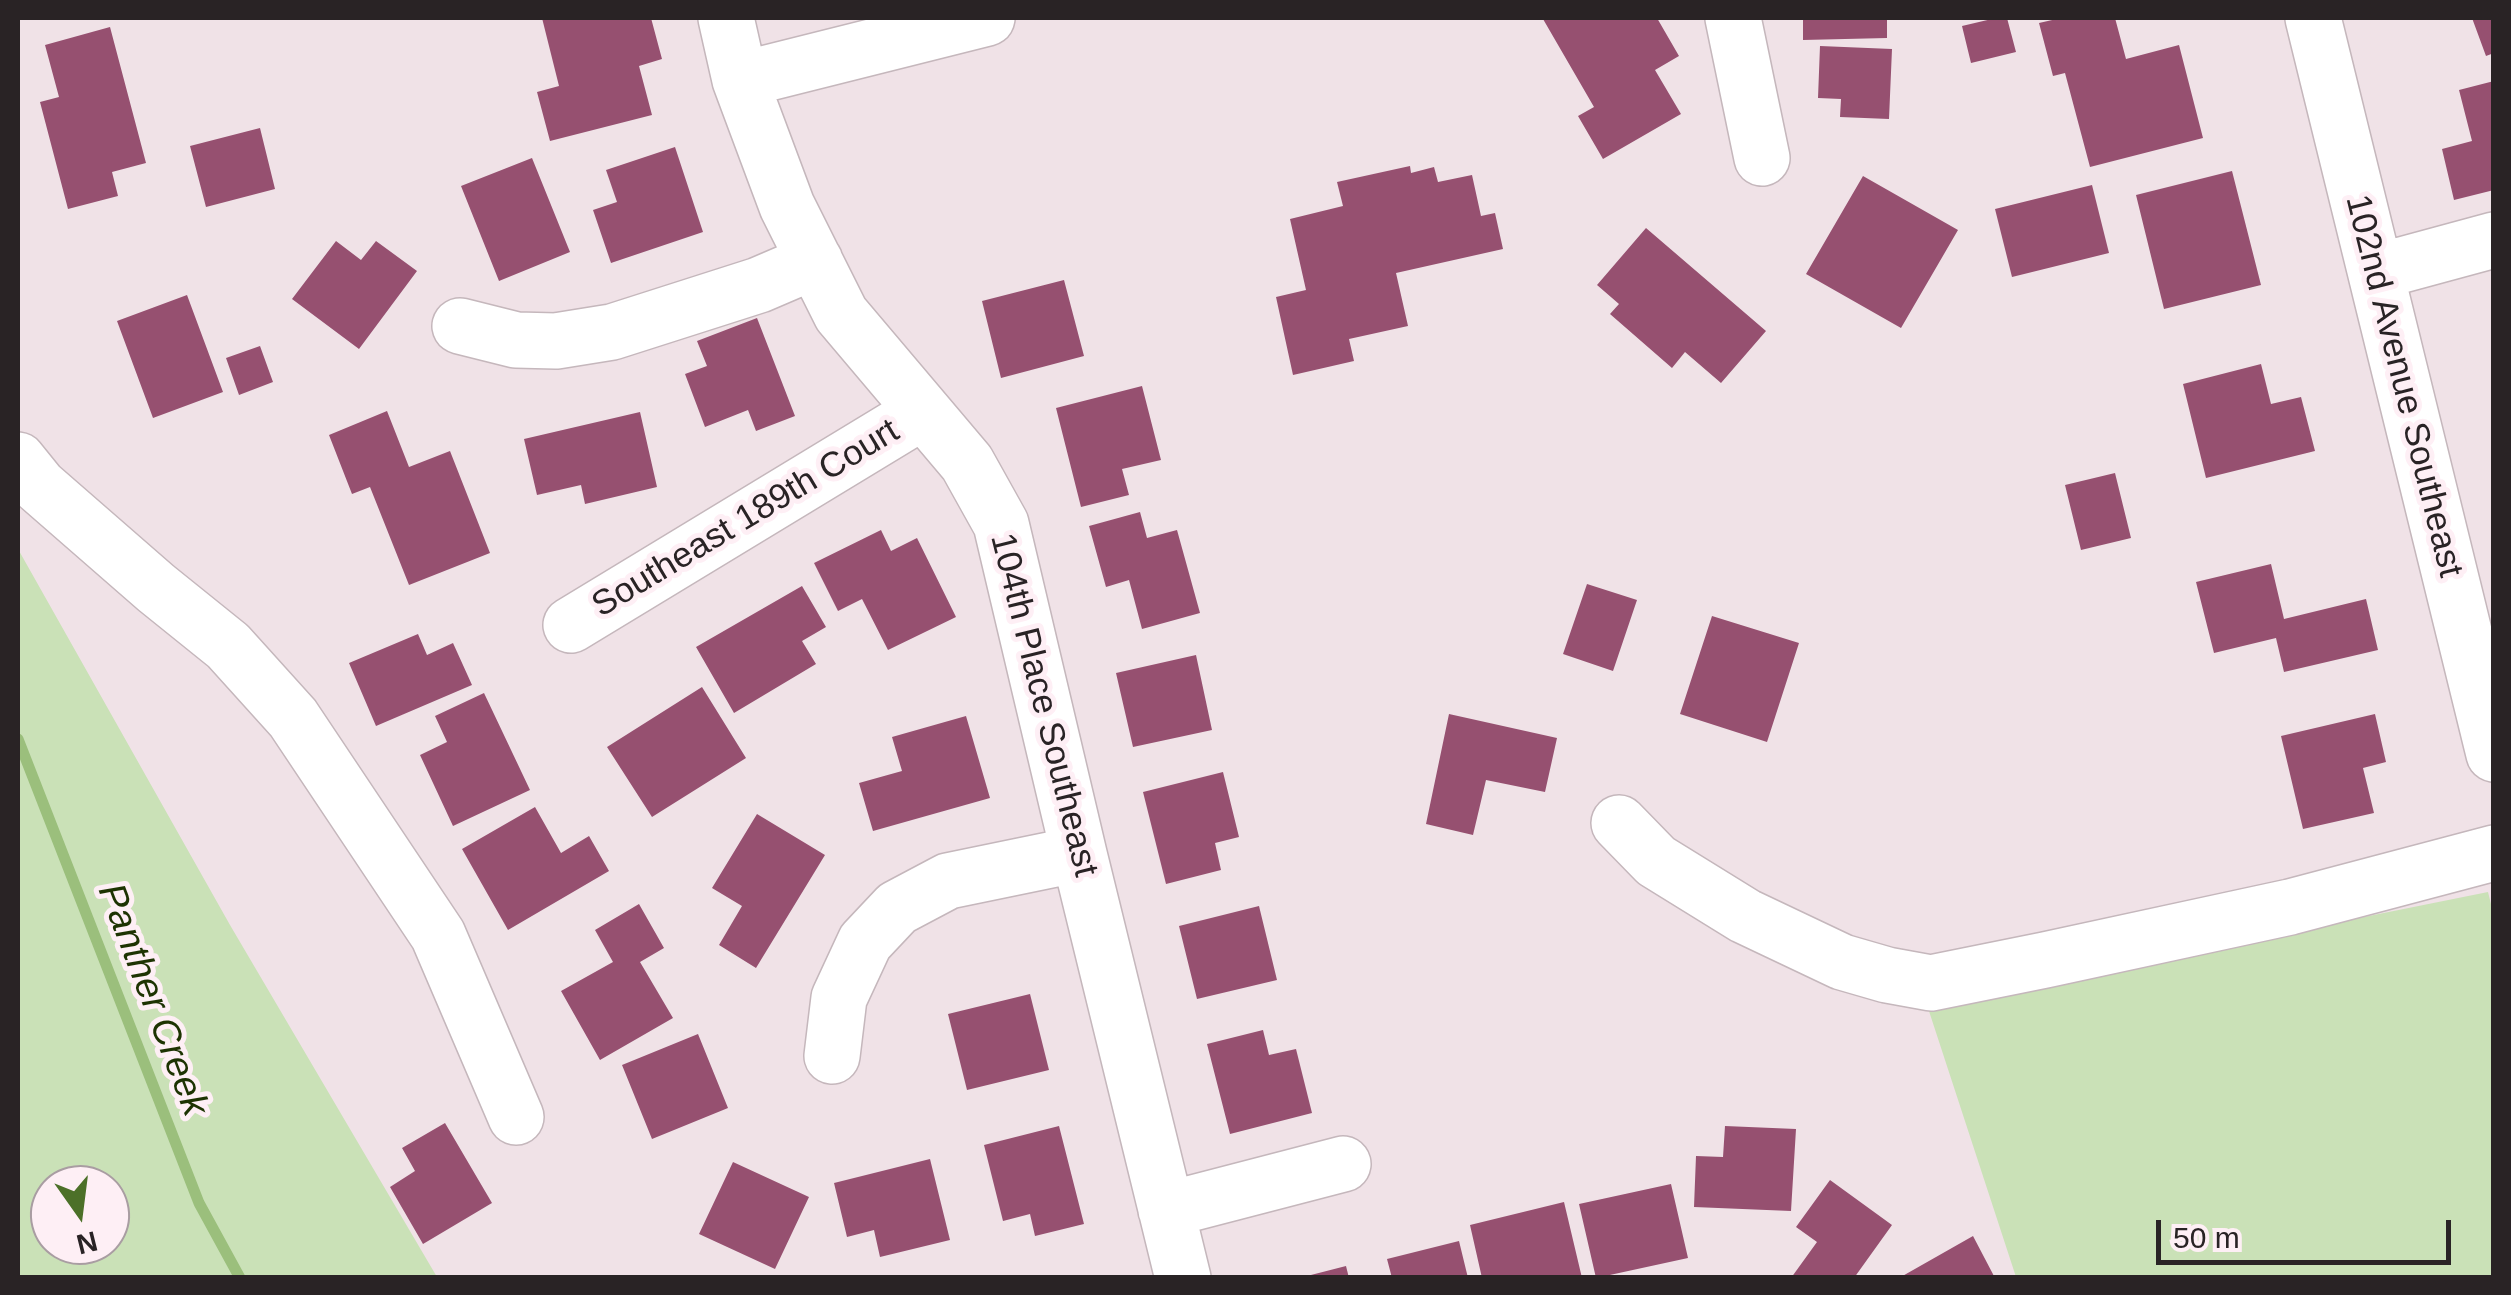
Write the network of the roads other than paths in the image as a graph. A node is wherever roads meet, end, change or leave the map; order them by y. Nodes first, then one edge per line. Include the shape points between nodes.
1 (726, 18) edge
2 (987, 18) edge
3 (1732, 18) edge
4 (2313, 18) edge
5 (740, 80) junction
6 (1762, 158) dead end
7 (2494, 240) edge
8 (815, 262) junction
9 (2376, 272) junction
10 (460, 326) dead end
11 (922, 412) junction
12 (18, 460) edge
13 (570, 625) dead end
14 (2493, 751) edge
15 (1618, 823) dead end
16 (2494, 852) edge
17 (1078, 854) junction
18 (832, 1056) dead end
19 (516, 1116) dead end
20 (1344, 1164) dead end
21 (1166, 1210) junction
22 (1183, 1278) edge

1 - 5 street, 104th Place Southeast
2 - 5 street
3 - 6 street
4 - 9 street, 102nd Avenue Southeast
5 - 8 street, 104th Place Southeast
7 - 9 street
8 - 10 street via 612,332 516,340
8 - 11 street, 104th Place Southeast via 841,314
9 - 14 street, 102nd Avenue Southeast
11 - 13 street, Southeast 189th Court
11 - 17 street, 104th Place Southeast via 967,462 1001,524
12 - 19 street via 39,486 228,646 293,718 438,935
15 - 16 street via 1656,861 1745,916 1842,962 1932,982 2290,907
17 - 18 street via 948,880 896,908 864,942 839,998
17 - 21 street, 104th Place Southeast
20 - 21 street
21 - 22 street, 104th Place Southeast

